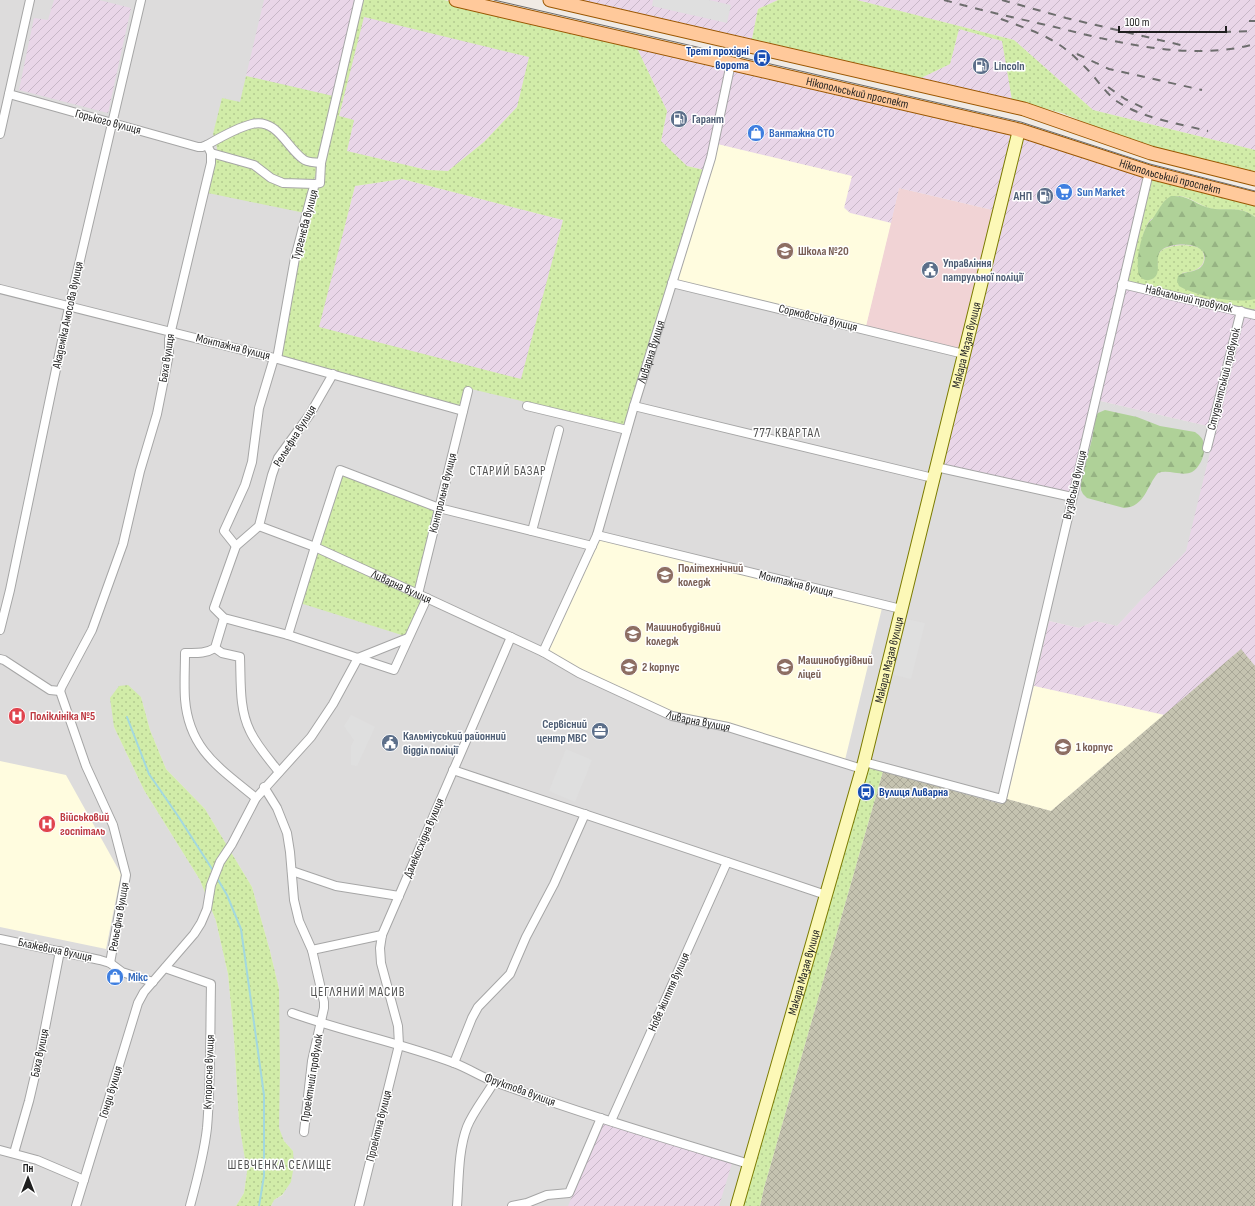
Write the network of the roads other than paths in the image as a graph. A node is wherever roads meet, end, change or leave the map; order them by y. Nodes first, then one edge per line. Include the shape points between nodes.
1 (30, 0) edge
2 (141, 0) edge
3 (359, 0) edge
4 (456, 0) edge
5 (550, 0) edge
6 (735, 43) junction
7 (730, 63) junction
8 (9, 94) junction
9 (1024, 109) junction
10 (112, 123) junction
11 (1019, 130) junction
12 (0, 134) edge
13 (207, 145) junction
14 (211, 153) junction
15 (321, 163) junction
16 (1149, 172) junction
17 (1255, 179) edge
18 (315, 184) junction
19 (1255, 199) edge
20 (672, 283) junction
21 (1122, 284) junction
22 (0, 290) edge
23 (69, 307) junction
24 (1240, 311) junction
25 (1255, 315) edge
26 (171, 331) junction
27 (964, 354) junction
28 (276, 358) junction
29 (333, 374) junction
30 (468, 391) dead end
31 (526, 406) dead end
32 (634, 406) junction
33 (464, 411) junction
34 (559, 430) dead end
35 (627, 430) junction
36 (1207, 448) dead end
37 (935, 472) junction
38 (1072, 497) junction
39 (439, 508) junction
40 (259, 526) junction
41 (532, 531) junction
42 (597, 535) junction
43 (236, 546) junction
44 (592, 546) junction
45 (315, 547) junction
46 (418, 594) junction
47 (427, 598) junction
48 (901, 609) junction
49 (224, 618) junction
50 (0, 630) edge
51 (288, 635) junction
52 (408, 638) junction
53 (511, 638) junction
54 (215, 648) junction
55 (543, 652) junction
56 (358, 658) junction
57 (0, 660) edge
58 (60, 691) junction
59 (863, 765) junction
60 (454, 770) junction
61 (279, 772) junction
62 (264, 787) junction
63 (256, 798) junction
64 (1002, 799) joint
65 (585, 814) junction
66 (727, 862) junction
67 (292, 871) junction
68 (826, 895) junction
69 (399, 896) junction
70 (382, 935) junction
71 (0, 938) edge
72 (312, 950) junction
73 (60, 951) junction
74 (110, 963) junction
75 (165, 968) junction
76 (153, 982) junction
77 (292, 1013) dead end
78 (321, 1023) junction
79 (399, 1046) junction
80 (454, 1063) junction
81 (494, 1082) junction
82 (601, 1118) junction
83 (611, 1121) junction
84 (304, 1132) dead end
85 (0, 1150) edge
86 (14, 1153) junction
87 (749, 1164) junction
88 (84, 1180) junction
89 (76, 1206) edge
90 (190, 1206) edge
91 (359, 1206) edge
92 (457, 1206) edge
93 (512, 1206) edge
94 (737, 1206) edge

1 - 8 street
2 - 10 street, Академіка Амосова вулиця
3 - 15 street, Тургенєва вулиця
4 - 7 main road, Нікопольський проспект
5 - 6 main road, Нікопольський проспект
6 - 7 main road, Ливарна вулиця
6 - 9 main road, Нікопольський проспект
7 - 11 main road, Нікопольський проспект
7 - 20 street, Ливарна вулиця via 711,158
8 - 10 street, Горького вулиця
8 - 12 street
9 - 11 main road, Макара Мазая вулиця
9 - 17 main road, Нікопольський проспект via 1151,153
10 - 13 street, Горького вулиця via 198,147
10 - 23 street, Академіка Амосова вулиця
11 - 16 main road, Нікопольський проспект
11 - 27 main road, Макара Мазая вулиця
13 - 14 street
13 - 15 street via 238,129 260,123 275,129 303,160
14 - 18 street via 254,165 271,178 283,183
14 - 26 street, Баха вулиця via 211,163
15 - 18 street, Тургенєва вулиця via 320,183
16 - 19 main road, Нікопольський проспект
16 - 21 street, Вузівська вулиця
18 - 28 street, Тургенєва вулиця via 295,258
20 - 27 street, Сормовська вулиця
20 - 32 street, Ливарна вулиця
21 - 24 street, Навчальний провулок
21 - 38 street, Вузівська вулиця
22 - 23 street, Монтажна вулиця
23 - 26 street, Монтажна вулиця
23 - 50 street, Академіка Амосова вулиця
24 - 25 street, Навчальний провулок
24 - 36 street, Студентський провулок
26 - 28 street, Монтажна вулиця
26 - 58 street, Баха вулиця via 157,414 140,471 123,544 92,630
27 - 37 main road, Макара Мазая вулиця
28 - 29 street, Монтажна вулиця
28 - 43 street via 259,408 252,462 245,485 224,531
29 - 33 street, Монтажна вулиця
29 - 40 street, Рельєфна вулиця via 310,414 278,458
30 - 33 street, Контрольна вулиця
31 - 35 street
32 - 35 street, Ливарна вулиця
32 - 37 street
33 - 39 street, Контрольна вулиця
34 - 41 street
35 - 42 street, Ливарна вулиця
37 - 38 street
37 - 48 main road, Макара Мазая вулиця
38 - 64 street, Вузівська вулиця
39 - 41 street
39 - 45 street via 340,470
39 - 46 street, Контрольна вулиця
40 - 43 street
40 - 45 street, Ливарна вулиця
41 - 44 street
42 - 44 street, Ливарна вулиця
42 - 48 street, Монтажна вулиця
43 - 49 street via 214,608
44 - 55 street, Ливарна вулиця
45 - 46 street, Ливарна вулиця
45 - 51 street
46 - 47 street, Ливарна вулиця
47 - 52 street
47 - 53 street, Ливарна вулиця
48 - 59 main road, Макара Мазая вулиця
49 - 51 street
49 - 54 street
51 - 56 street
52 - 56 street
52 - 56 street via 394,670
53 - 55 street, Ливарна вулиця
53 - 60 street, Далекосхідна вулиця
54 - 61 street via 222,653 240,657 241,694 250,731
54 - 63 street via 208,652 185,653 185,699 188,720 202,750
55 - 59 street, Ливарна вулиця via 579,673 672,716 728,727
56 - 61 street via 333,704 311,737
57 - 58 street via 4,660 52,691
58 - 74 street, Рельєфна вулиця via 86,766 113,825 126,875
59 - 64 street, Ливарна вулиця
59 - 68 main road, Макара Мазая вулиця
60 - 65 street
60 - 69 street, Далекосхідна вулиця
61 - 62 street
62 - 63 street
62 - 67 street via 277,808 287,833
63 - 75 street via 220,862 201,923
65 - 66 street
65 - 80 street via 510,974 478,1007
66 - 68 street
66 - 83 street, Нове життя вулиця
67 - 69 street via 336,886
67 - 72 street via 294,900 299,921
68 - 87 main road, Макара Мазая вулиця
69 - 70 street, Далекосхідна вулиця
70 - 72 street
70 - 79 street, Далекосхідна вулиця via 381,963 398,1026
71 - 73 street, Блажевича вулиця
72 - 78 street via 324,1002
73 - 74 street, Блажевича вулиця
73 - 86 street, Баха вулиця via 40,1054
74 - 76 street, Блажевича вулиця via 122,972
75 - 76 street
75 - 90 street, Купоросна вулиця via 211,984 207,1129 203,1157
76 - 88 street, Гонди вулиця via 138,1003
77 - 78 street, Фруктова вулиця
78 - 79 street, Фруктова вулиця
78 - 84 street, Проектний провулок via 312,1061
79 - 80 street, Фруктова вулиця
79 - 91 street, Проектна вулиця
80 - 81 street, Фруктова вулиця
81 - 82 street, Фруктова вулиця
81 - 92 street via 468,1125 461,1154
82 - 83 street, Фруктова вулиця
82 - 93 street via 569,1193 547,1195 527,1204
83 - 87 street, Фруктова вулиця
85 - 86 street
86 - 88 street
87 - 94 main road, Макара Мазая вулиця
88 - 89 street, Гонди вулиця

